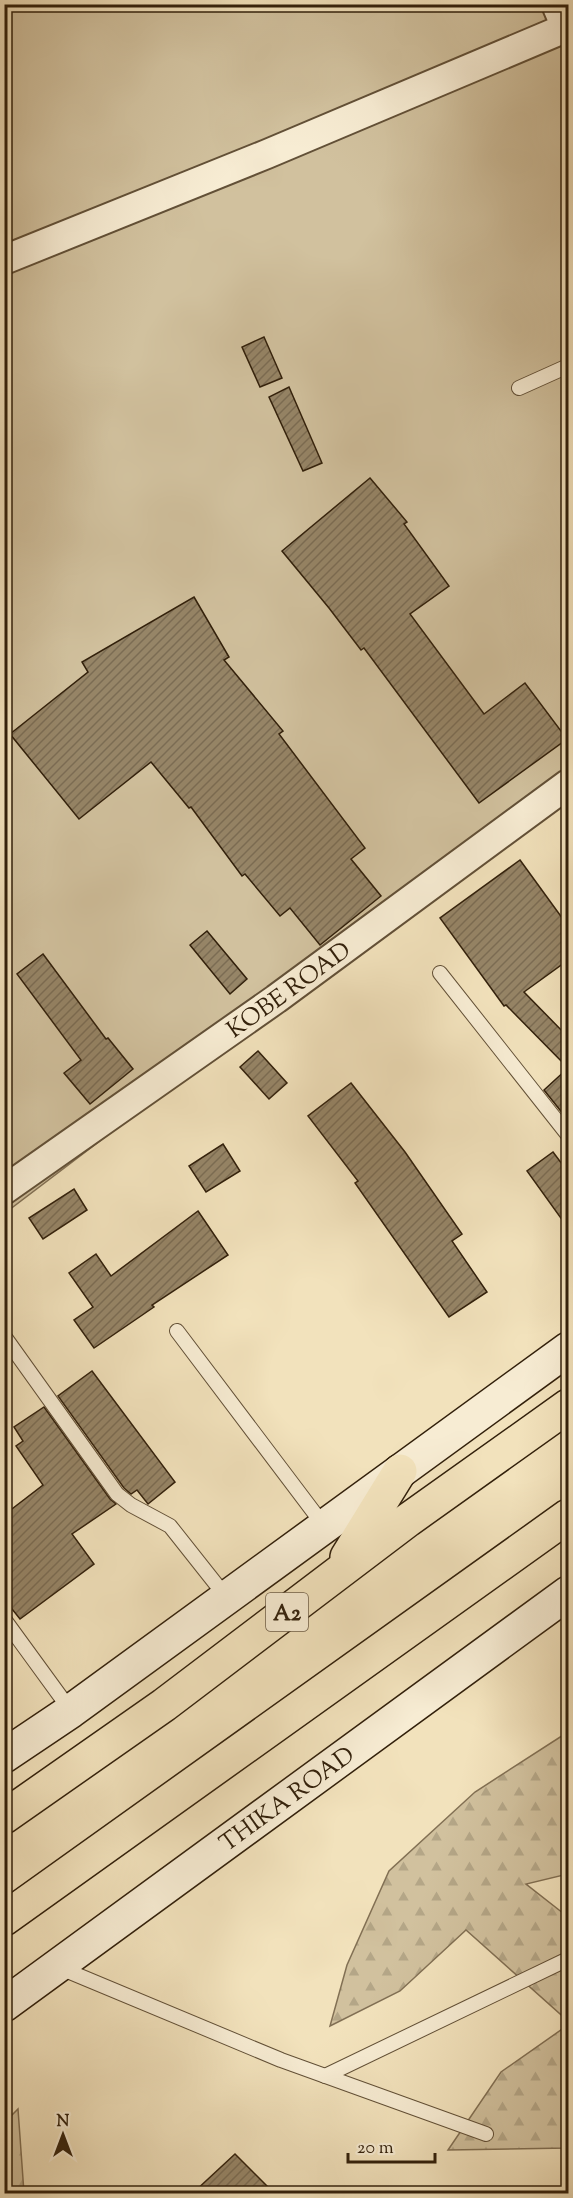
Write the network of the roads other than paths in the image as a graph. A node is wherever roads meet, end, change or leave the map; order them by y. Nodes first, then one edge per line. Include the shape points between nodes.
1 (564, 20) edge
2 (4, 260) edge
3 (568, 366) edge
4 (519, 388) dead end
5 (568, 784) edge
6 (440, 973) dead end
7 (568, 1135) edge
8 (4, 1190) edge
9 (177, 1331) dead end
10 (4, 1336) edge
11 (568, 1349) edge
12 (568, 1406) edge
13 (400, 1471) junction
14 (568, 1516) edge
15 (325, 1527) junction
16 (337, 1574) junction
17 (568, 1593) edge
18 (227, 1598) junction
19 (4, 1619) edge
20 (71, 1711) junction
21 (4, 1756) edge
22 (4, 1817) edge
23 (4, 1919) edge
24 (568, 1959) edge
25 (58, 1968) junction
26 (4, 2006) edge
27 (325, 2076) junction
28 (486, 2134) dead end

1 - 2 street via 267,154
3 - 4 lane
5 - 8 street, KOBE ROAD via 276,999
6 - 7 lane
9 - 15 lane
10 - 18 lane via 117,1494 170,1526
11 - 13 main road
12 - 16 highway, A2
13 - 15 main road
13 - 16 highway
14 - 23 highway
15 - 18 main road
16 - 22 highway, A2 via 164,1705
17 - 25 main road, THIKA ROAD
18 - 20 main road
19 - 20 lane
20 - 21 main road
24 - 27 lane
25 - 26 main road, THIKA ROAD
25 - 27 lane
27 - 28 lane

